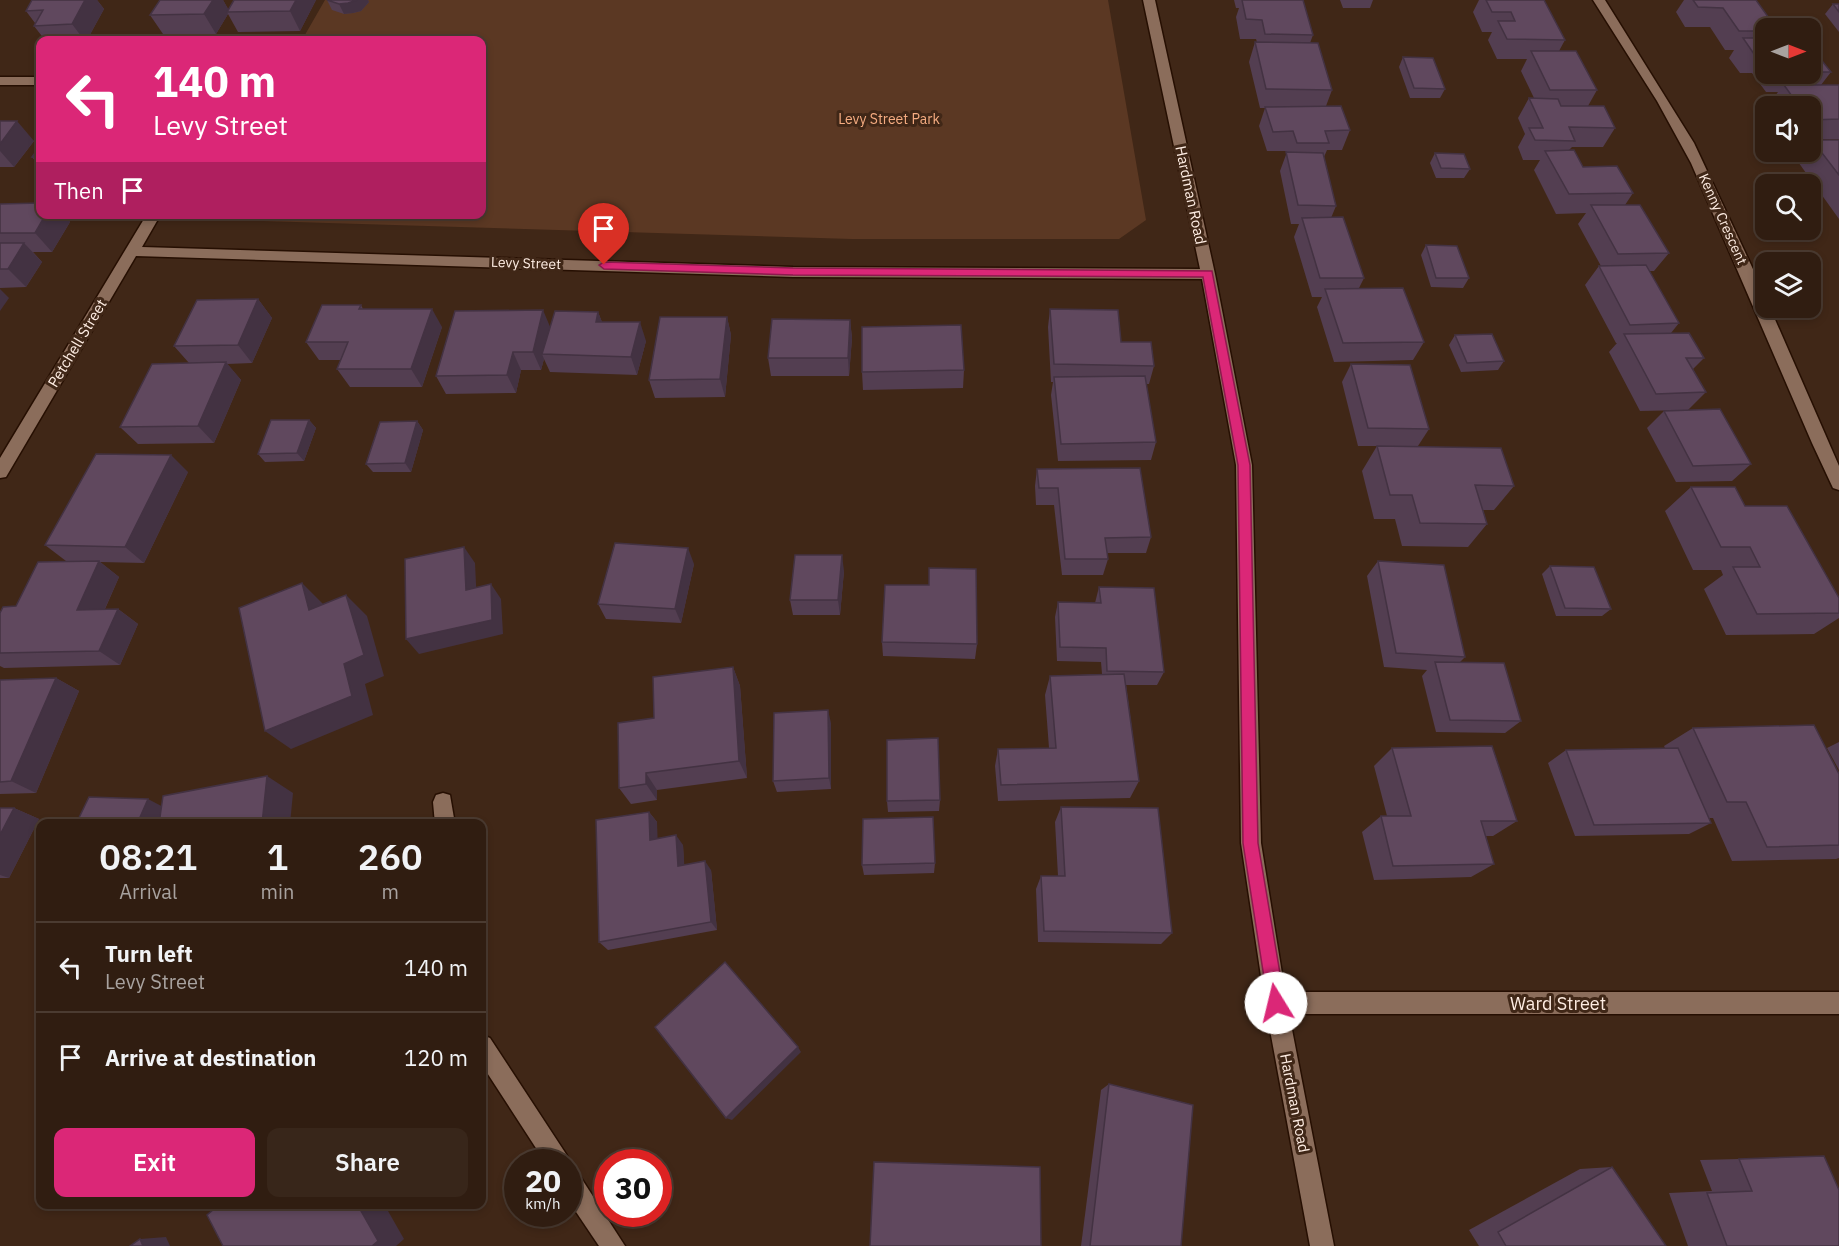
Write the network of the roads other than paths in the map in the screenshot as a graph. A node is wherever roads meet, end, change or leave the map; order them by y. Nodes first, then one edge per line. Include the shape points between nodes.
1 (1149, 0) edge
2 (1599, 0) edge
3 (0, 81) edge
4 (36, 81) edge
5 (151, 219) edge
6 (132, 251) junction
7 (1208, 274) junction
8 (0, 472) edge
9 (1839, 483) edge
10 (443, 802) dead end
11 (445, 819) edge
12 (1276, 1003) junction
13 (1839, 1003) edge
14 (486, 1052) edge
15 (549, 1149) edge
16 (582, 1199) edge
17 (613, 1246) edge
18 (1322, 1246) edge

1 - 7 street, Hardman Road
2 - 9 street, Kenny Crescent via 1697,160
3 - 4 street
5 - 6 street, Petchell Street
6 - 7 street, Levy Street via 793,272
6 - 8 street, Petchell Street
7 - 12 street, Hardman Road via 1244,465 1251,843
10 - 11 street
12 - 13 street, Ward Street
12 - 18 street, Hardman Road
14 - 15 street
16 - 17 street

